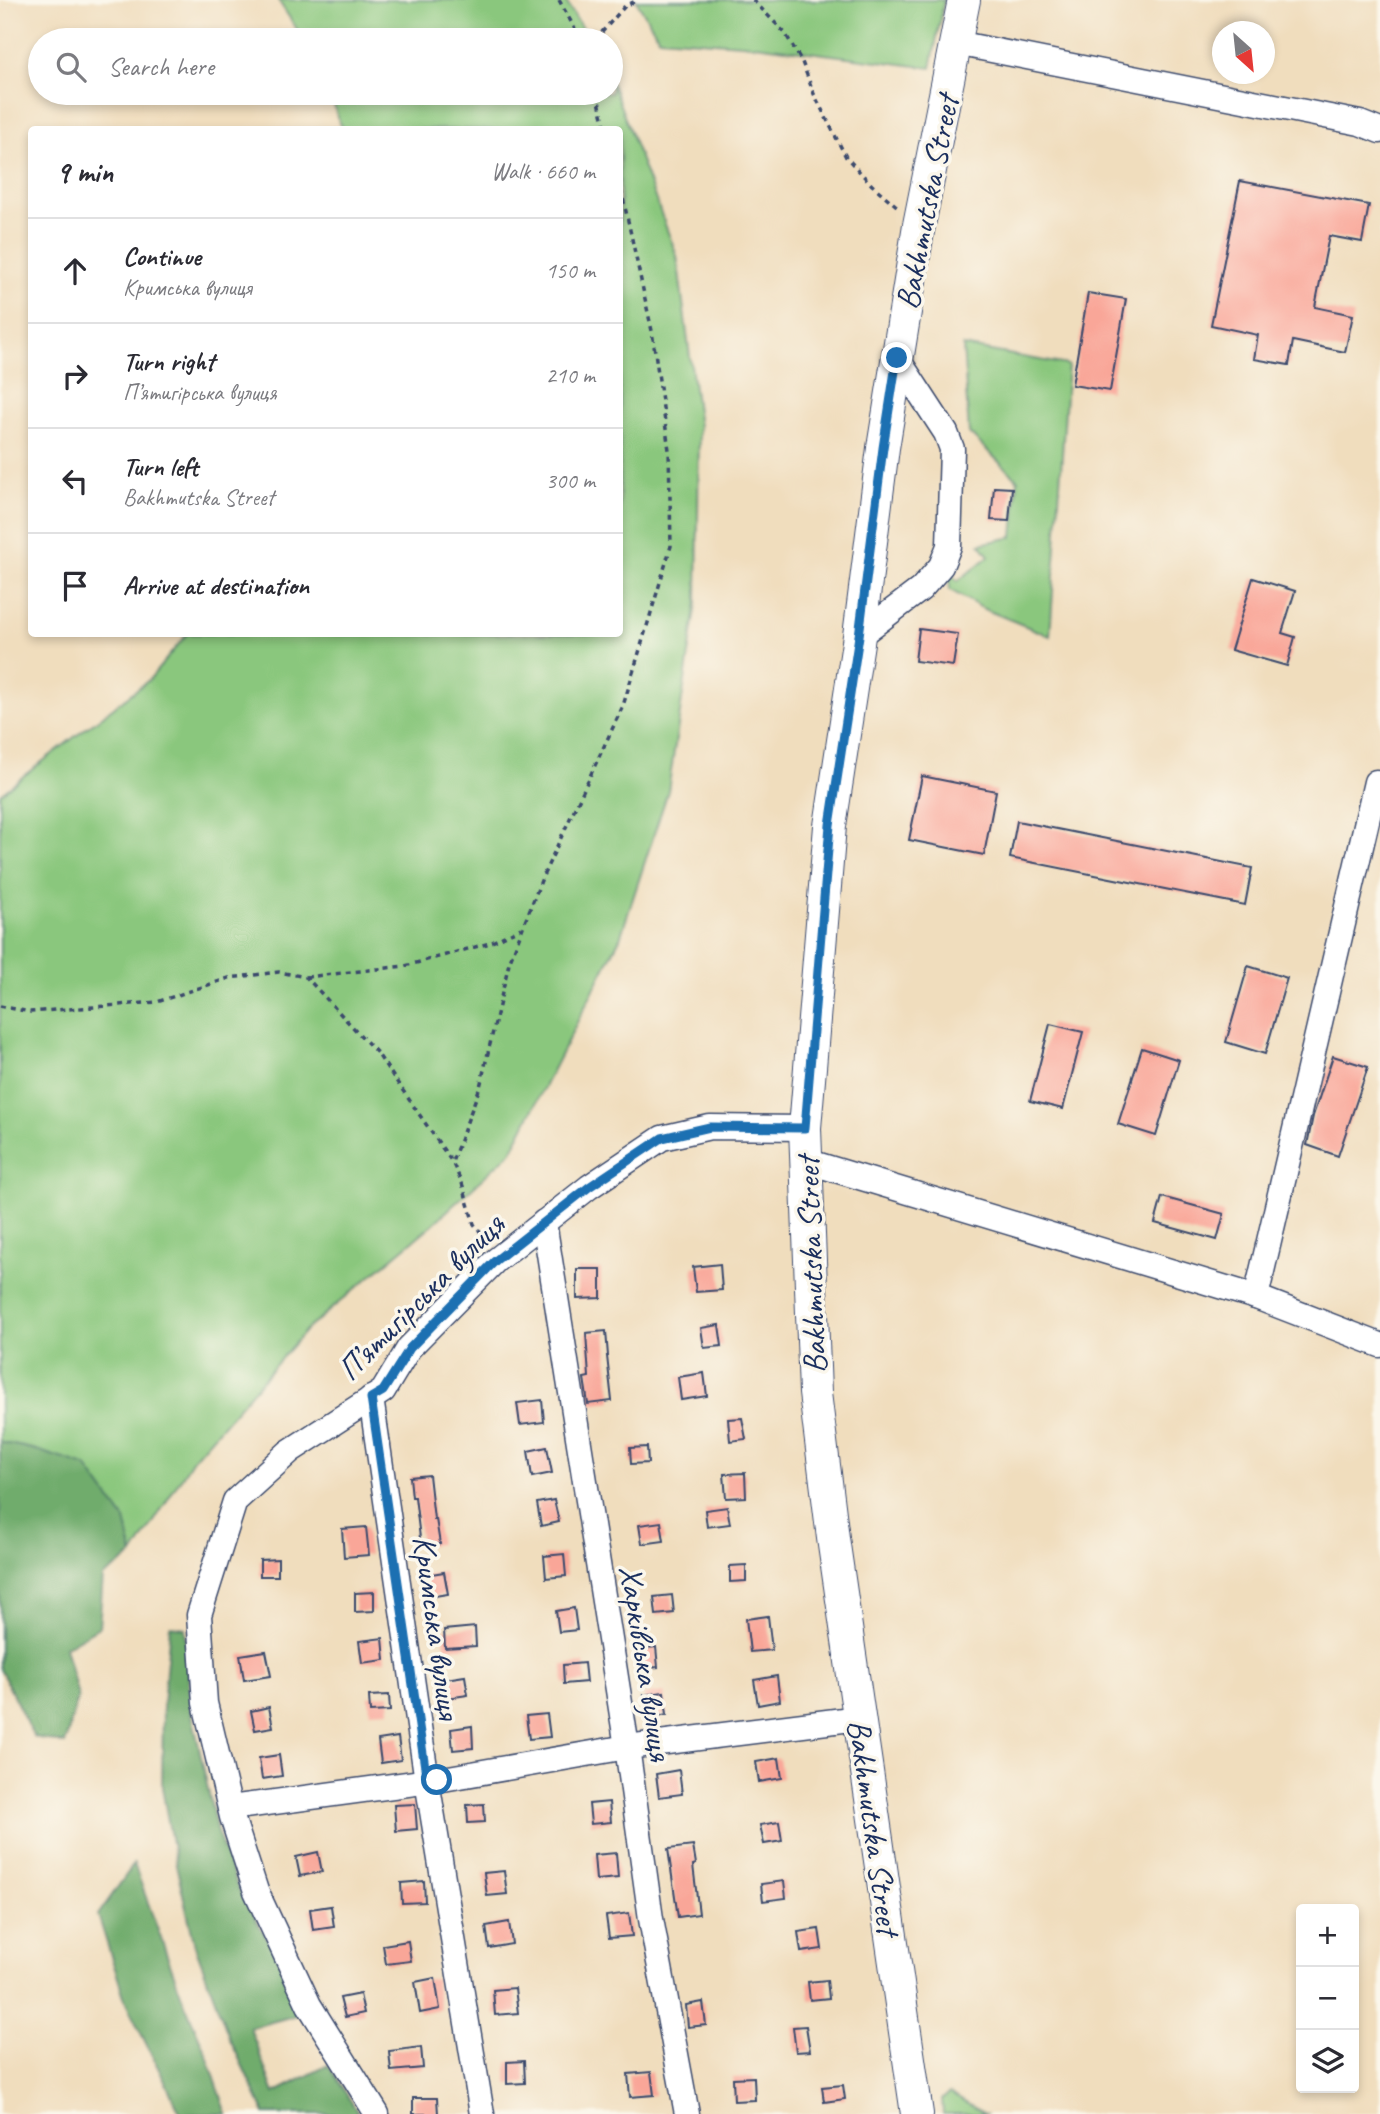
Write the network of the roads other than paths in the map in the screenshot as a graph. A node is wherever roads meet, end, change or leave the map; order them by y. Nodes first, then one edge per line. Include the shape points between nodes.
1 (964, 0) edge
2 (956, 43) junction
3 (1380, 131) edge
4 (897, 358) junction
5 (859, 636) junction
6 (1376, 782) dead end
7 (805, 1128) junction
8 (806, 1161) junction
9 (544, 1222) junction
10 (1256, 1297) junction
11 (1380, 1345) edge
12 (371, 1398) junction
13 (859, 1718) junction
14 (627, 1748) junction
15 (427, 1781) junction
16 (230, 1808) junction
17 (377, 2114) edge
18 (482, 2114) edge
19 (687, 2114) edge
20 (917, 2114) edge

1 - 2 main road, Bakhmutska Street
2 - 3 street via 1360,122
2 - 4 main road, Bakhmutska Street
4 - 5 main road, Bakhmutska Street
4 - 5 street via 952,449 949,546 921,589
5 - 7 main road, Bakhmutska Street via 830,825
6 - 10 street
7 - 8 main road, Bakhmutska Street
7 - 9 street, П’ятигірська вулиця via 710,1127 662,1138
8 - 10 street
8 - 13 main road, Bakhmutska Street via 815,1393
9 - 12 street, П’ятигірська вулиця via 502,1255 410,1348 383,1391
9 - 14 street, Харківська вулиця
10 - 11 street
12 - 15 street, Кримська вулиця
12 - 16 street, П’ятигірська вулиця via 290,1451 236,1501 199,1615 205,1703
13 - 14 street
13 - 20 main road, Bakhmutska Street
14 - 15 street
14 - 19 street, Харківська вулиця via 651,1919
15 - 16 street
15 - 18 street, Кримська вулиця
16 - 17 street, П’ятигірська вулиця via 256,1891 309,2006

